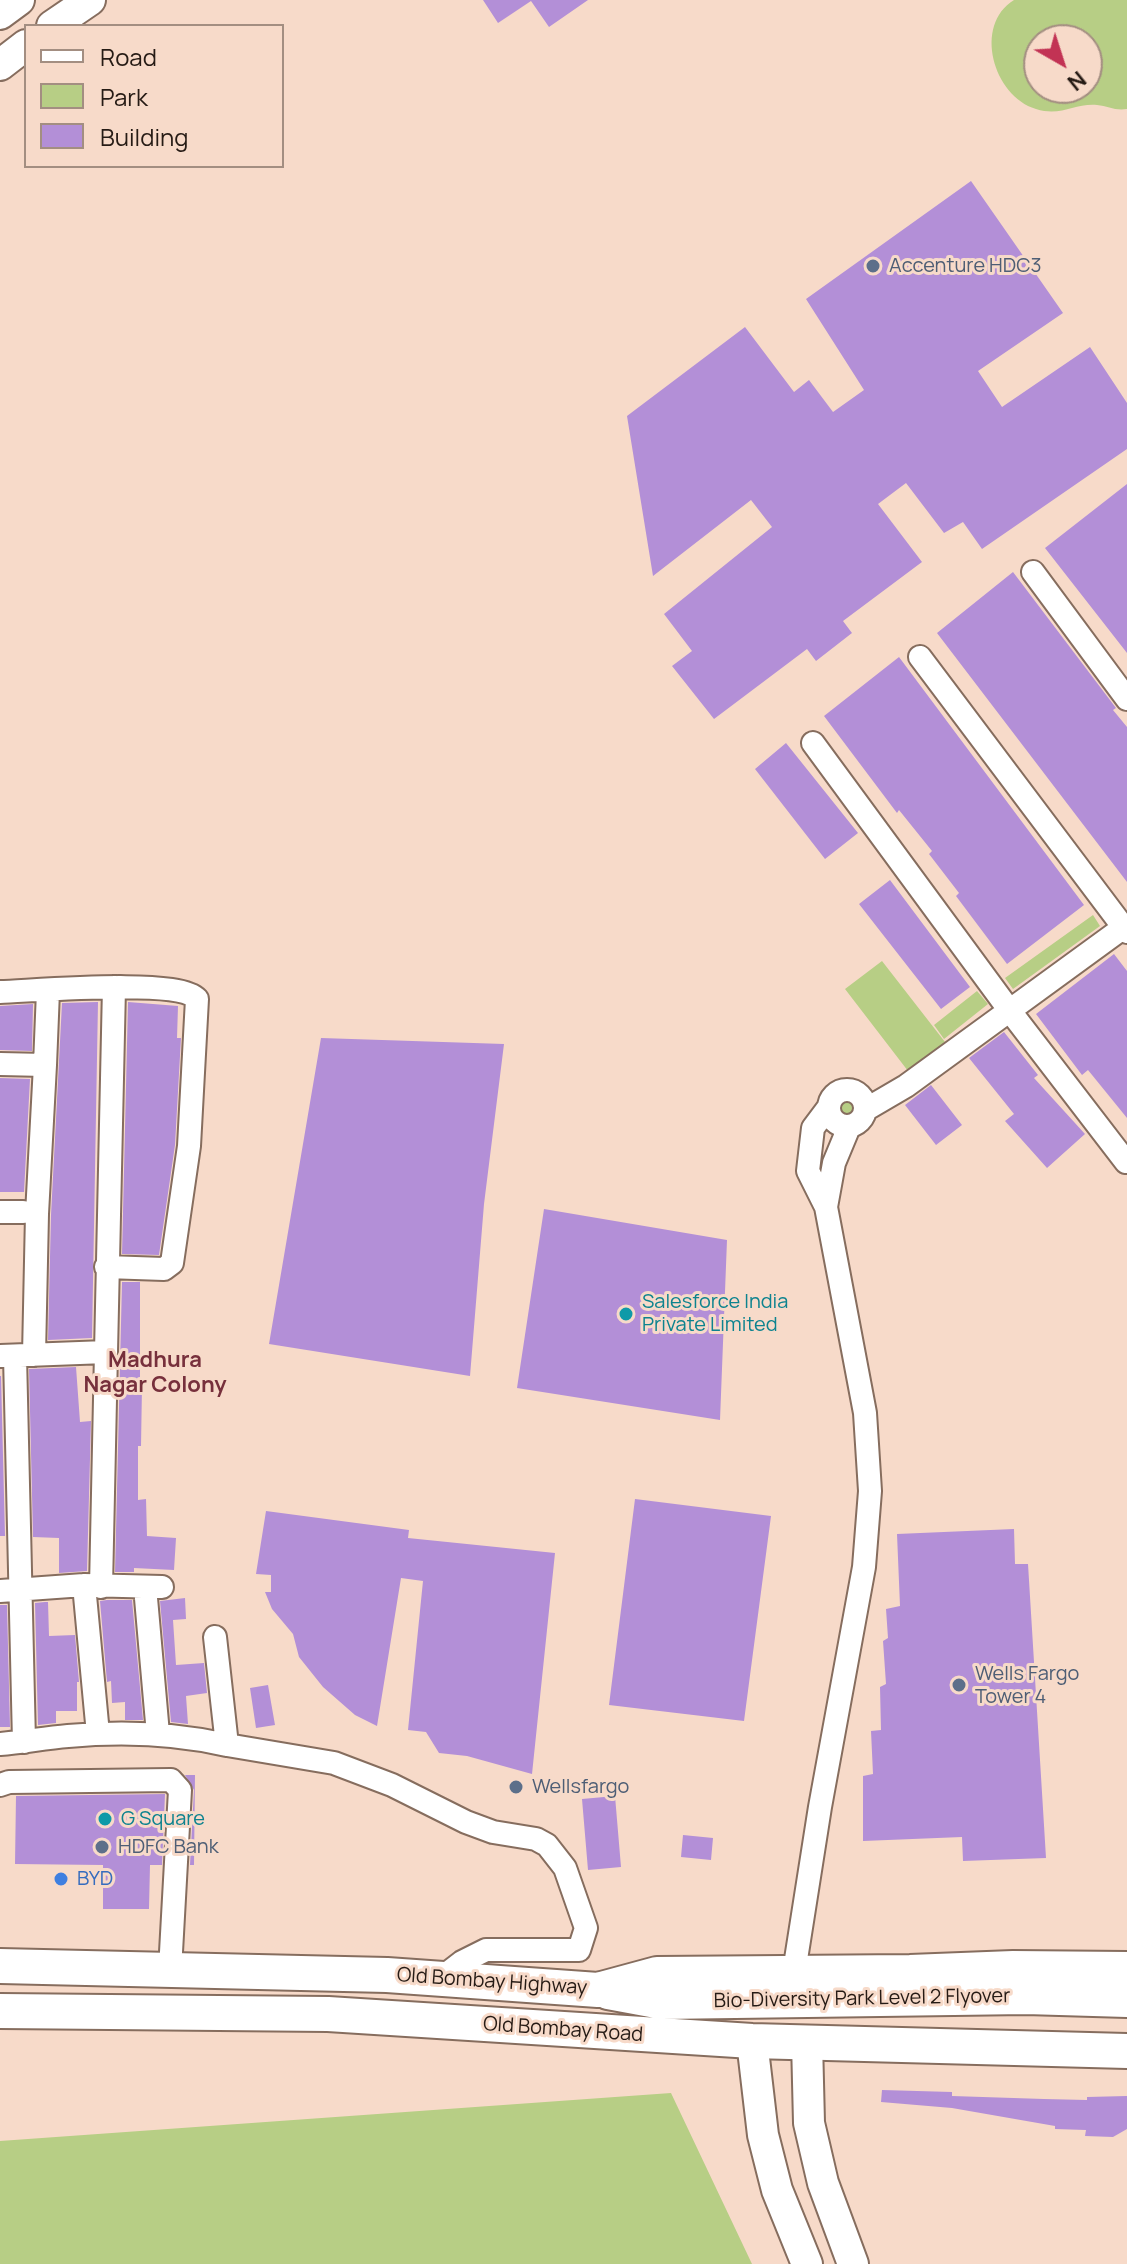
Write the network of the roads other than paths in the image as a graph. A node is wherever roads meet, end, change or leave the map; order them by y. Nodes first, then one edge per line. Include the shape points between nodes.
1 (19, 0) edge
2 (90, 0) edge
3 (0, 14) edge
4 (55, 24) edge
5 (24, 47) edge
6 (0, 65) edge
7 (1033, 572) dead end
8 (920, 657) dead end
9 (1127, 699) edge
10 (813, 743) dead end
11 (1126, 928) edge
12 (114, 987) junction
13 (48, 991) junction
14 (0, 992) edge
15 (1010, 1011) junction
16 (0, 1064) edge
17 (45, 1065) junction
18 (828, 1108) junction
19 (865, 1110) junction
20 (849, 1127) junction
21 (1126, 1162) edge
22 (826, 1207) junction
23 (106, 1267) junction
24 (106, 1352) junction
25 (16, 1356) edge
26 (93, 1586) junction
27 (11, 1590) edge
28 (215, 1637) dead end
29 (98, 1734) junction
30 (158, 1734) junction
31 (24, 1742) junction
32 (0, 1744) edge
33 (227, 1745) junction
34 (0, 1785) edge
35 (0, 1966) edge
36 (1127, 1969) edge
37 (170, 1970) junction
38 (794, 1972) junction
39 (440, 1979) junction
40 (598, 1990) junction
41 (1127, 2000) edge
42 (0, 2011) edge
43 (752, 2041) junction
44 (807, 2041) junction
45 (1127, 2051) edge
46 (823, 2183) junction
47 (777, 2190) junction
48 (807, 2264) edge
49 (853, 2264) edge

1 - 3 street
2 - 4 street
5 - 6 street
7 - 9 street
8 - 11 street
10 - 15 street
11 - 15 street
12 - 13 street
12 - 23 street
12 - 23 street via 192,993 197,999 196,1059 172,1263 164,1269
13 - 14 street
13 - 17 street
15 - 19 street
15 - 21 street
16 - 17 street
17 - 25 street via 37,1214
18 - 19 street via 832,1097 848,1089 863,1098
18 - 20 street via 837,1124
18 - 22 street via 813,1128 807,1163 809,1178
19 - 20 street
20 - 22 street via 834,1163
22 - 38 street via 865,1413 870,1491 864,1567
23 - 24 street
24 - 25 street
24 - 26 street
25 - 27 street
26 - 27 street
26 - 29 street
26 - 30 street via 153,1587
27 - 31 street
28 - 33 street
29 - 30 street
29 - 31 street
30 - 33 street
31 - 32 street
33 - 39 street via 334,1763 466,1822 536,1839 554,1853 565,1868 586,1928 579,1950 486,1950
34 - 37 street via 171,1780 180,1790
35 - 37 main road, Old Bombay Highway
36 - 38 main road, Old Bombay Highway
37 - 39 main road, Old Bombay Highway
38 - 40 main road, Old Bombay Highway via 657,1974
39 - 40 main road, Old Bombay Highway
40 - 41 main road, Bio-Diversity Park Level 2 Flyover via 662,2002
42 - 43 main road, Old Bombay Road via 328,2014
43 - 44 main road, Old Bombay Road
43 - 47 street via 763,2135
44 - 45 main road, Old Bombay Road
44 - 46 street via 809,2123
46 - 47 street
46 - 49 street
47 - 48 street

